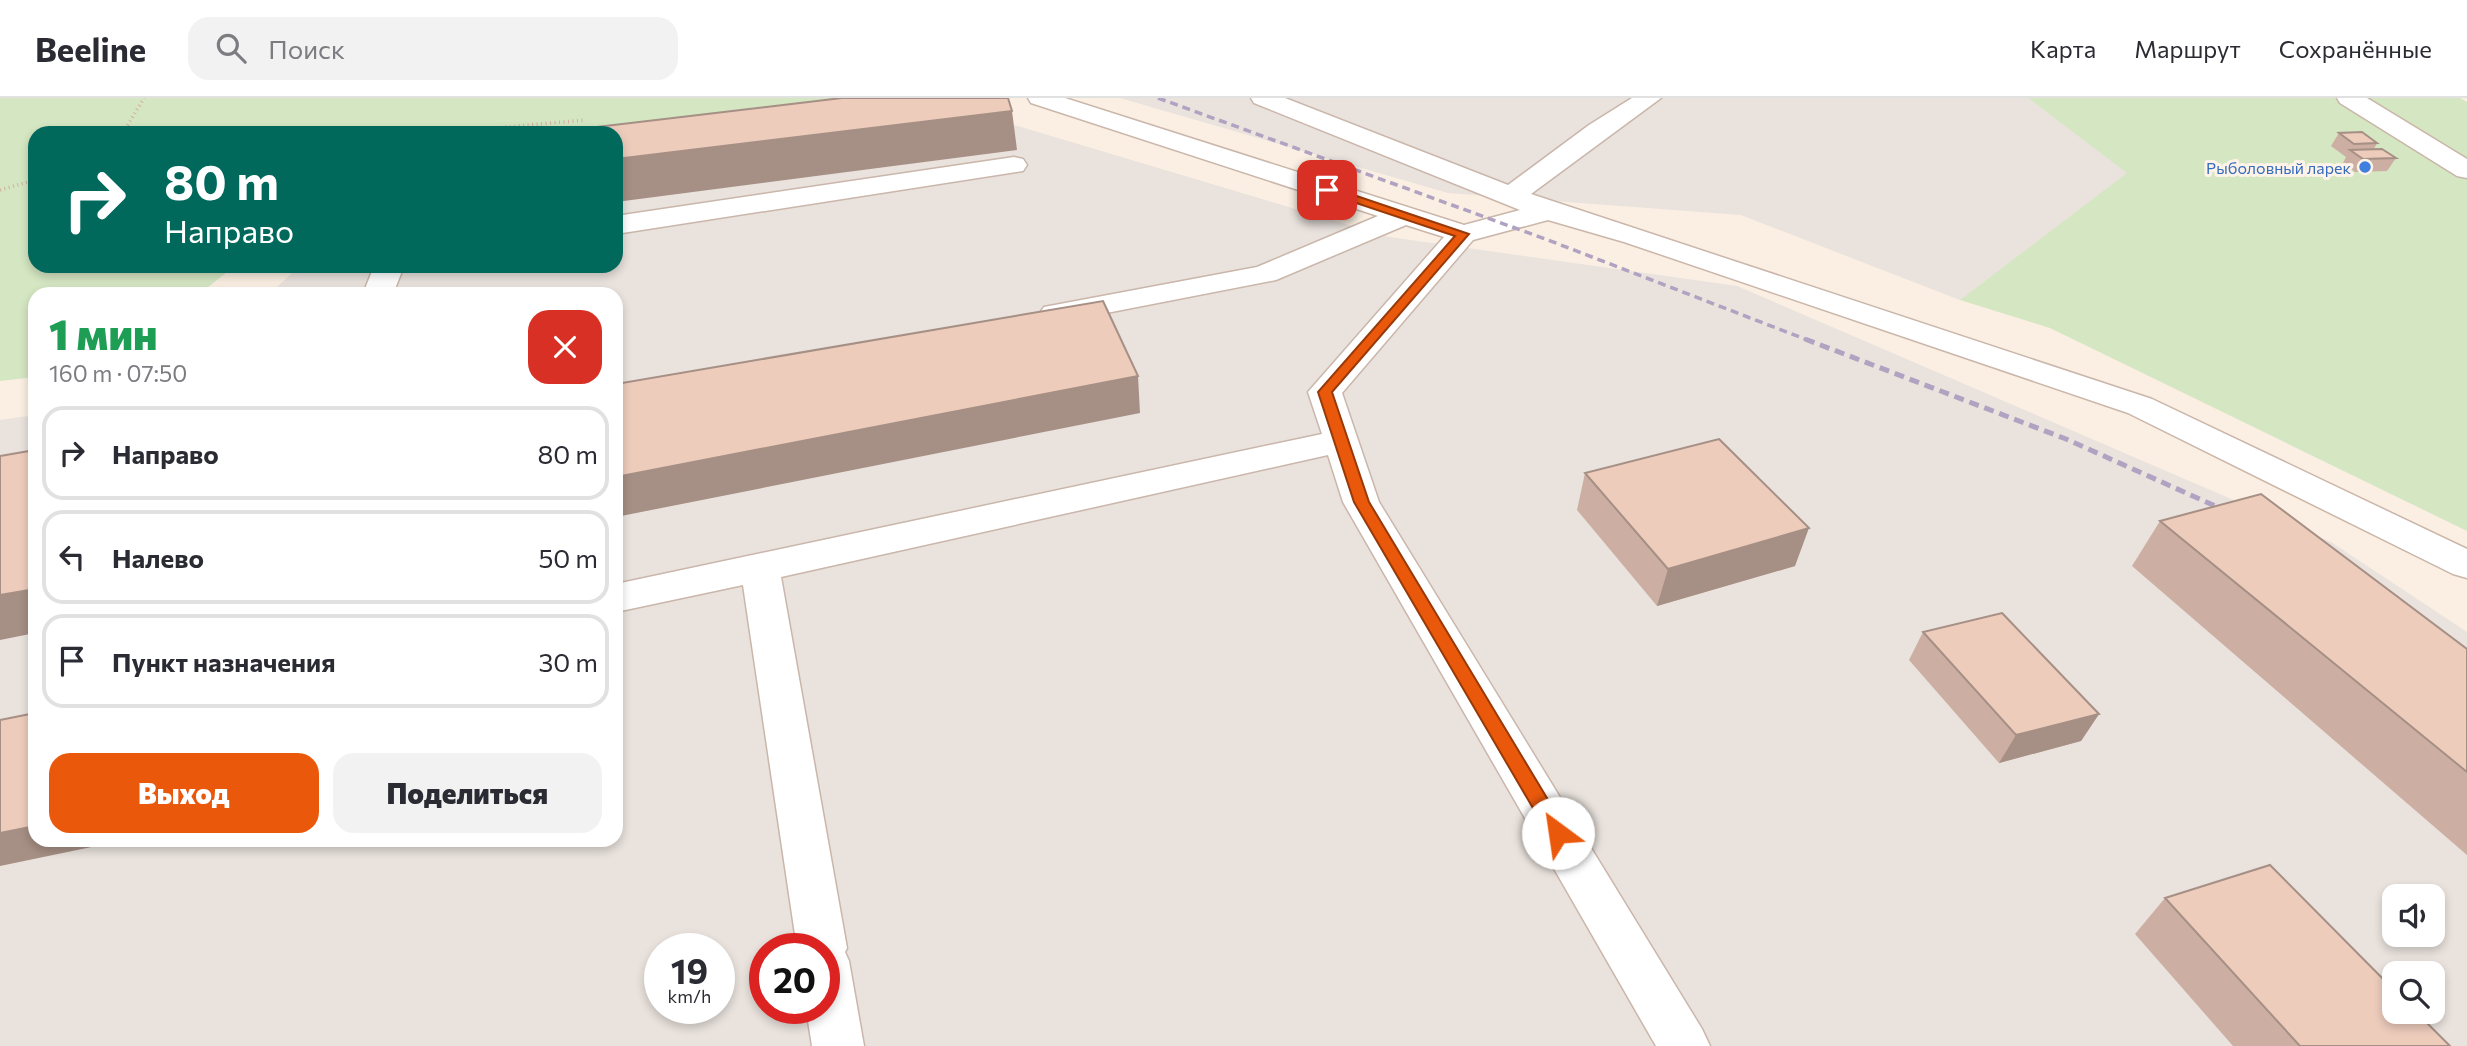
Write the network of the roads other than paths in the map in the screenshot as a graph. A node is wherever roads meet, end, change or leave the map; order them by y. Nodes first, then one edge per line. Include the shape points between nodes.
1 (1040, 98) edge
2 (1263, 98) edge
3 (1649, 98) edge
4 (2350, 98) edge
5 (1014, 164) dead end
6 (2467, 170) edge
7 (1511, 196) junction
8 (1548, 211) junction
9 (1405, 215) junction
10 (623, 224) edge
11 (1463, 234) junction
12 (1022, 321) edge
13 (1341, 441) junction
14 (2467, 565) edge
15 (760, 568) junction
16 (623, 597) edge
17 (820, 933) edge
18 (834, 1024) edge
19 (838, 1046) edge
20 (1684, 1046) edge

1 - 9 lane
2 - 7 lane
3 - 7 lane
4 - 6 lane
5 - 10 lane
7 - 8 lane
8 - 11 lane
8 - 14 lane via 2140,406
9 - 11 lane
9 - 12 lane via 1265,274
11 - 13 lane via 1325,392
13 - 15 lane
13 - 20 lane via 1361,502
15 - 16 lane
15 - 17 lane
18 - 19 lane

